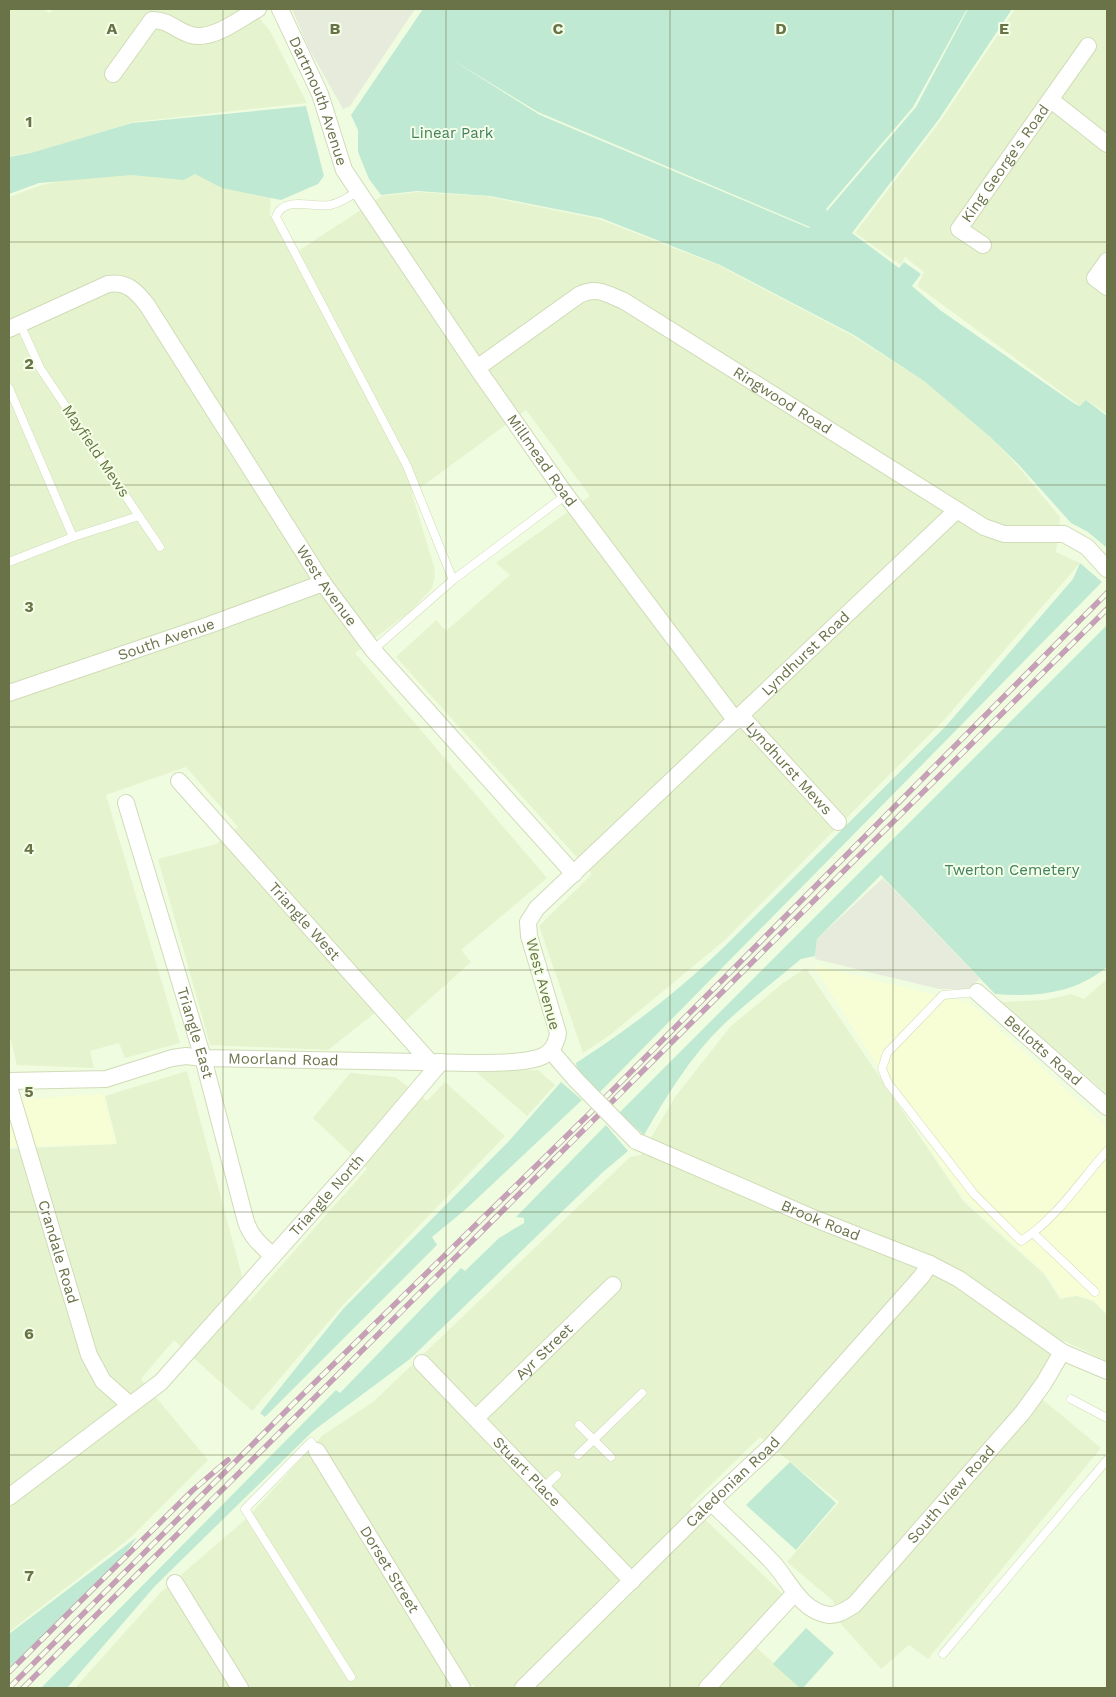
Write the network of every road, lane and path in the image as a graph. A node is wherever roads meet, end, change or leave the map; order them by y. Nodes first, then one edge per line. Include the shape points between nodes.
1 (258, 9) edge
2 (280, 9) edge
3 (1088, 46) dead end
4 (114, 74) dead end
5 (1051, 100) junction
6 (1107, 144) edge
7 (358, 192) junction
8 (982, 245) dead end
9 (1107, 261) edge
10 (1107, 287) edge
11 (14, 326) edge
12 (476, 368) junction
13 (9, 388) edge
14 (566, 495) junction
15 (956, 511) junction
16 (139, 516) junction
17 (73, 537) junction
18 (160, 547) dead end
19 (9, 562) edge
20 (1103, 564) edge
21 (454, 580) junction
22 (323, 583) junction
23 (373, 650) junction
24 (9, 693) edge
25 (739, 718) junction
26 (178, 781) dead end
27 (655, 797) joint
28 (126, 803) dead end
29 (838, 822) dead end
30 (574, 874) junction
31 (978, 992) joint
32 (551, 1051) junction
33 (202, 1058) junction
34 (436, 1062) junction
35 (9, 1081) edge
36 (9, 1087) edge
37 (1107, 1107) edge
38 (1107, 1151) edge
39 (1033, 1233) junction
40 (273, 1256) junction
41 (930, 1264) junction
42 (613, 1285) dead end
43 (1094, 1292) dead end
44 (1062, 1352) junction
45 (422, 1364) dead end
46 (1107, 1371) edge
47 (642, 1393) dead end
48 (1071, 1399) dead end
49 (130, 1405) junction
50 (476, 1418) junction
51 (1107, 1418) edge
52 (578, 1425) dead end
53 (593, 1440) junction
54 (314, 1446) joint
55 (578, 1454) dead end
56 (611, 1457) dead end
57 (1107, 1460) edge
58 (557, 1475) dead end
59 (543, 1488) junction
60 (9, 1497) edge
61 (710, 1502) junction
62 (632, 1581) junction
63 (175, 1582) dead end
64 (794, 1594) junction
65 (943, 1654) dead end
66 (351, 1677) dead end
67 (240, 1688) edge
68 (462, 1688) edge
69 (523, 1688) edge
70 (707, 1688) edge

1 - 4 street via 213,34 192,35 164,20 152,20
2 - 7 street, Dartmouth Avenue via 320,94 344,170
3 - 5 street, King George's Road
5 - 6 street, King George's Road
5 - 8 street, King George's Road via 959,228
7 - 12 street, Millmead Road
7 - 21 lane via 327,205 294,203 283,207 276,217 407,466
9 - 10 street via 1095,278
11 - 16 lane, Mayfield Mews
11 - 22 street, West Avenue via 108,284 119,282 131,287 147,306
12 - 14 street, Millmead Road
12 - 15 street, Ringwood Road via 579,294 598,290 624,301
13 - 17 lane
14 - 21 lane
14 - 25 street, Millmead Road
15 - 20 street, Ringwood Road via 1004,534 1064,534 1077,540
15 - 25 street, Lyndhurst Road
16 - 17 lane, Mayfield Mews
16 - 18 lane
17 - 19 lane, Mayfield Mews
21 - 23 lane
22 - 23 street, West Avenue
22 - 24 street, South Avenue
23 - 30 street, West Avenue
25 - 27 street, Lyndhurst Road
25 - 29 street, Lyndhurst Mews
26 - 34 street, Triangle West
27 - 30 street, West Avenue
28 - 33 street, Triangle East
30 - 32 street, West Avenue via 537,908 528,922 529,936 558,1033
31 - 37 street, Bellotts Road
31 - 39 lane via 943,995 887,1054 882,1069 888,1083 974,1194 1021,1241
32 - 34 street via 539,1058 518,1061
32 - 41 street, Brook Road, bridge via 636,1141 818,1220
33 - 34 street, Moorland Road
33 - 35 street, Moorland Road via 172,1058 106,1078
33 - 40 street, Triangle East via 250,1232
34 - 40 street, Triangle North via 353,1166
36 - 49 street, Crandale Road via 89,1355 103,1381
38 - 39 lane
39 - 43 lane
40 - 49 street, Triangle North via 161,1382
41 - 44 street, Brook Road via 959,1279
41 - 61 street, Caledonian Road via 771,1446
42 - 50 street, Ayr Street
44 - 46 street, Brook Road
44 - 64 street, South View Road via 1024,1412 854,1605 831,1616
45 - 50 street, Stuart Place
47 - 53 lane
48 - 51 lane
49 - 60 street, Triangle North
50 - 59 street, Stuart Place
52 - 53 lane
53 - 55 lane
53 - 56 lane
54 - 66 lane via 244,1509
54 - 68 street, Dorset Street
57 - 65 lane
58 - 59 lane
59 - 62 street, Stuart Place
61 - 62 street, Caledonian Road
61 - 64 street via 775,1566
62 - 69 street, Caledonian Road
63 - 67 street
64 - 70 street

